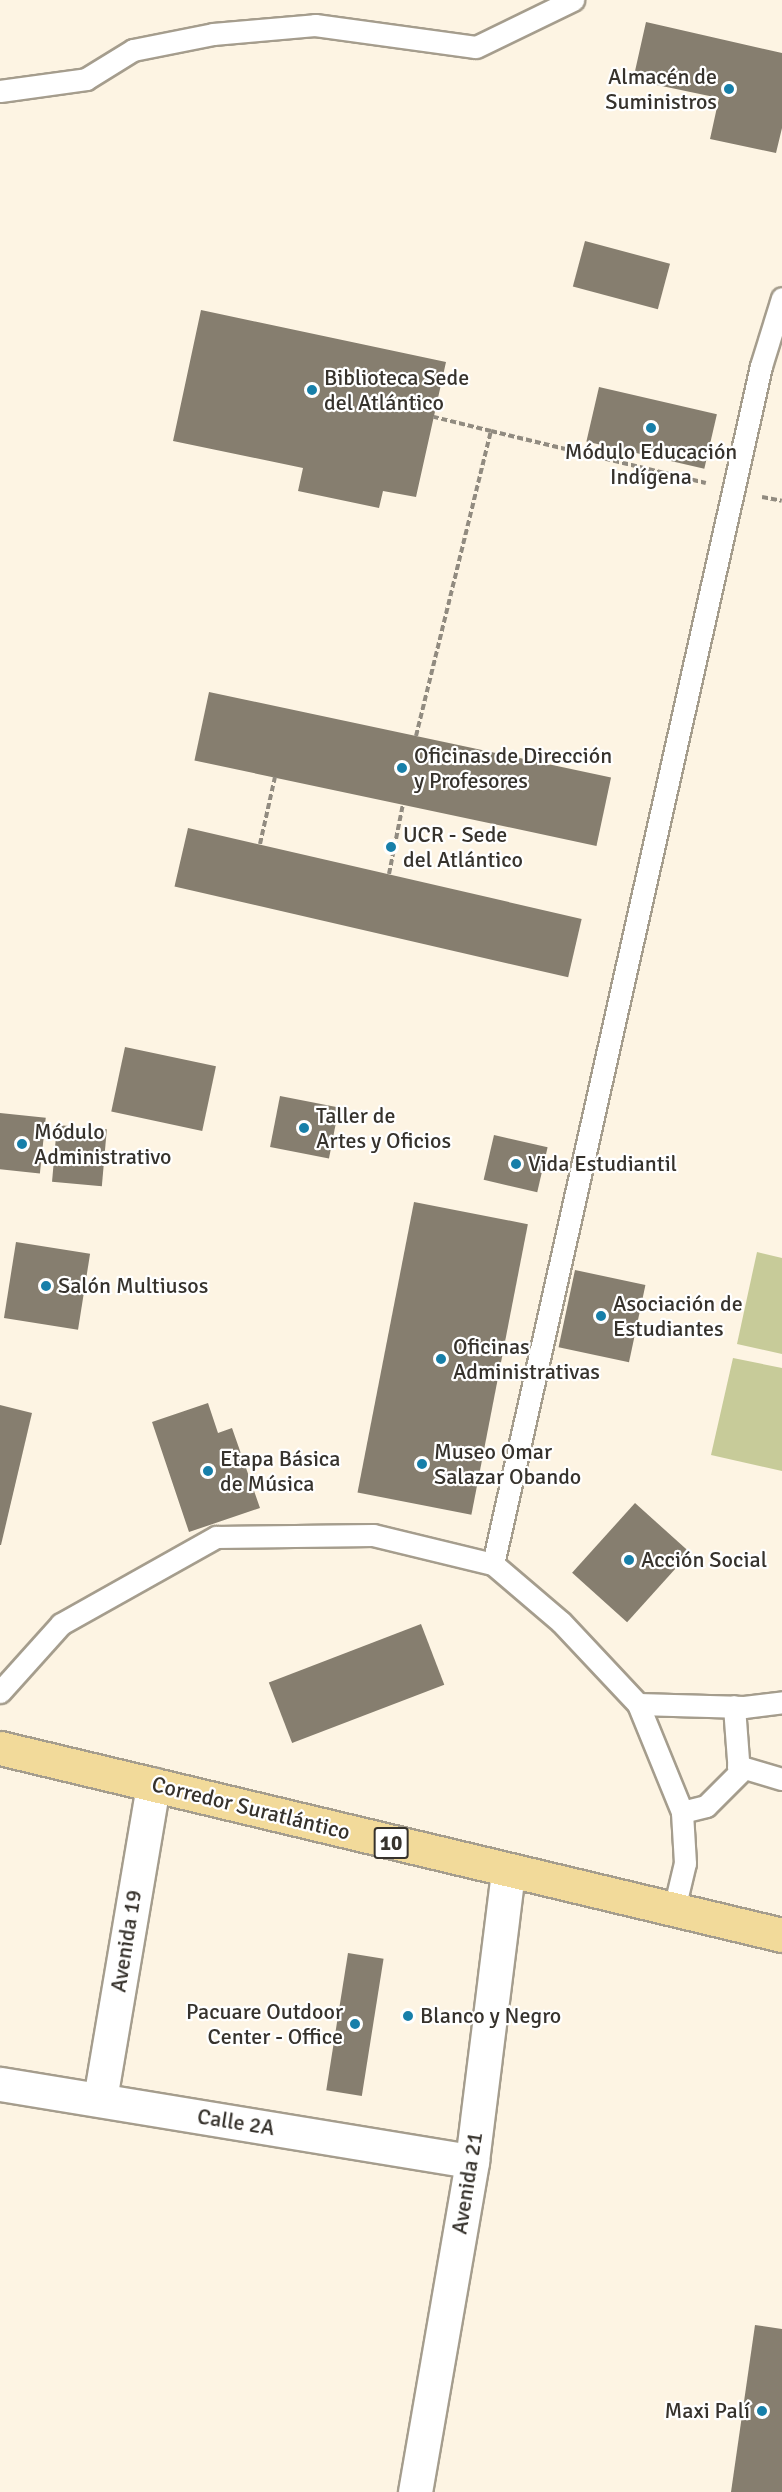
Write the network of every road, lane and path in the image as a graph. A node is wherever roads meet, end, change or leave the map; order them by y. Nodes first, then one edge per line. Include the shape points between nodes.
1 (573, 0) edge
2 (0, 91) edge
3 (782, 298) edge
4 (434, 417) dead end
5 (491, 430) junction
6 (709, 484) dead end
7 (756, 495) dead end
8 (782, 501) edge
9 (416, 736) dead end
10 (275, 777) dead end
11 (403, 804) dead end
12 (260, 844) dead end
13 (389, 874) dead end
14 (494, 1564) junction
15 (0, 1692) edge
16 (782, 1702) edge
17 (638, 1704) junction
18 (734, 1706) junction
19 (0, 1748) edge
20 (738, 1766) junction
21 (782, 1779) edge
22 (153, 1784) junction
23 (682, 1812) junction
24 (508, 1872) junction
25 (674, 1909) junction
26 (782, 1935) edge
27 (0, 2084) edge
28 (100, 2099) junction
29 (472, 2160) junction
30 (415, 2492) edge

1 - 2 lane via 476,48 315,25 247,31 134,50 86,79
3 - 14 lane via 761,366
4 - 5 path
5 - 6 path
5 - 9 path
7 - 8 path
10 - 12 path
11 - 13 path
14 - 15 lane via 373,1535 216,1537 61,1624
14 - 17 lane via 561,1622
16 - 18 lane
17 - 18 lane
17 - 23 lane
18 - 20 lane
19 - 22 main road, Corredor Suratlántico / 10
20 - 21 lane
20 - 23 lane via 738,1773 706,1806
22 - 24 main road, Corredor Suratlántico / 10
22 - 28 street, Avenida 19
23 - 25 lane via 685,1863
24 - 25 main road, Corredor Suratlántico / 10
24 - 29 street, Avenida 21
25 - 26 main road, Corredor Suratlántico / 10
27 - 28 street, Calle 2A
28 - 29 street, Calle 2A
29 - 30 street, Avenida 21

